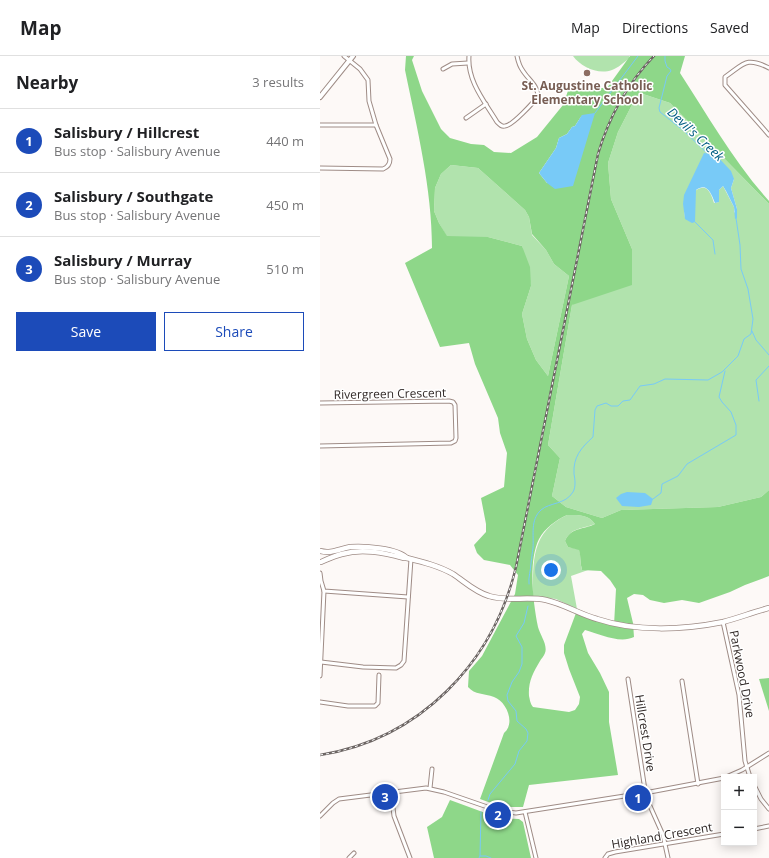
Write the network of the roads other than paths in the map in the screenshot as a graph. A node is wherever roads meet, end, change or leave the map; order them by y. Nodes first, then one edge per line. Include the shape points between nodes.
1 (344, 56) edge
2 (353, 56) edge
3 (469, 56) edge
4 (517, 56) edge
5 (350, 61) junction
6 (468, 63) junction
7 (769, 68) edge
8 (443, 69) dead end
9 (320, 97) edge
10 (486, 104) junction
11 (466, 118) dead end
12 (320, 125) edge
13 (376, 125) junction
14 (769, 135) edge
15 (320, 168) edge
16 (320, 403) edge
17 (320, 446) edge
18 (320, 551) edge
19 (409, 558) junction
20 (321, 563) edge
21 (320, 573) edge
22 (320, 581) edge
23 (324, 592) junction
24 (408, 597) junction
25 (769, 608) edge
26 (723, 621) junction
27 (321, 662) edge
28 (379, 675) dead end
29 (320, 676) edge
30 (628, 679) dead end
31 (682, 681) dead end
32 (320, 702) edge
33 (769, 753) edge
34 (747, 767) junction
35 (432, 769) dead end
36 (733, 774) edge
37 (749, 774) edge
38 (721, 779) edge
39 (698, 784) junction
40 (430, 788) junction
41 (757, 791) edge
42 (391, 792) junction
43 (646, 793) junction
44 (769, 809) edge
45 (525, 812) junction
46 (320, 816) edge
47 (769, 826) edge
48 (757, 828) edge
49 (721, 834) edge
50 (665, 843) junction
51 (354, 853) dead end
52 (349, 858) edge
53 (410, 858) edge
54 (536, 858) edge
55 (605, 858) edge
56 (668, 858) edge

1 - 5 street
2 - 5 street
3 - 6 street
4 - 10 street via 523,71 538,91 538,96 507,126 497,122
5 - 9 street
5 - 13 street via 368,80 369,101
6 - 8 street via 452,64
6 - 10 street via 471,78
7 - 14 street via 753,61 746,63 725,77 724,81
10 - 11 street
12 - 13 street
13 - 15 street via 390,159 389,165 383,169
16 - 17 street, Rivergreen Crescent via 453,402 456,438 451,443
18 - 19 main road via 328,553 351,547 372,547
18 - 20 main road
19 - 20 main road via 358,551 340,554
19 - 24 street
19 - 26 main road via 444,569 470,587 489,596 546,600 597,620 628,627 696,626
21 - 22 street
22 - 23 street
23 - 24 street
23 - 27 street
24 - 27 street via 404,661 401,665 396,668 363,667
25 - 26 main road
26 - 34 street, Parkwood Drive via 739,695
27 - 29 street
28 - 32 street via 378,704 375,706
30 - 43 street, Hillcrest Drive
31 - 39 street
33 - 34 street
34 - 36 street
34 - 37 street, Parkwood Drive
35 - 40 street
38 - 39 street
39 - 43 street
40 - 42 street
40 - 45 street via 503,812
41 - 44 street
42 - 46 street via 339,799
42 - 53 street via 394,816
43 - 45 street
43 - 50 street, Hillcrest Drive
45 - 54 street
47 - 48 street
49 - 50 street, Highland Crescent
50 - 55 street, Highland Crescent via 608,854
50 - 56 street, Hillcrest Drive
51 - 52 street

